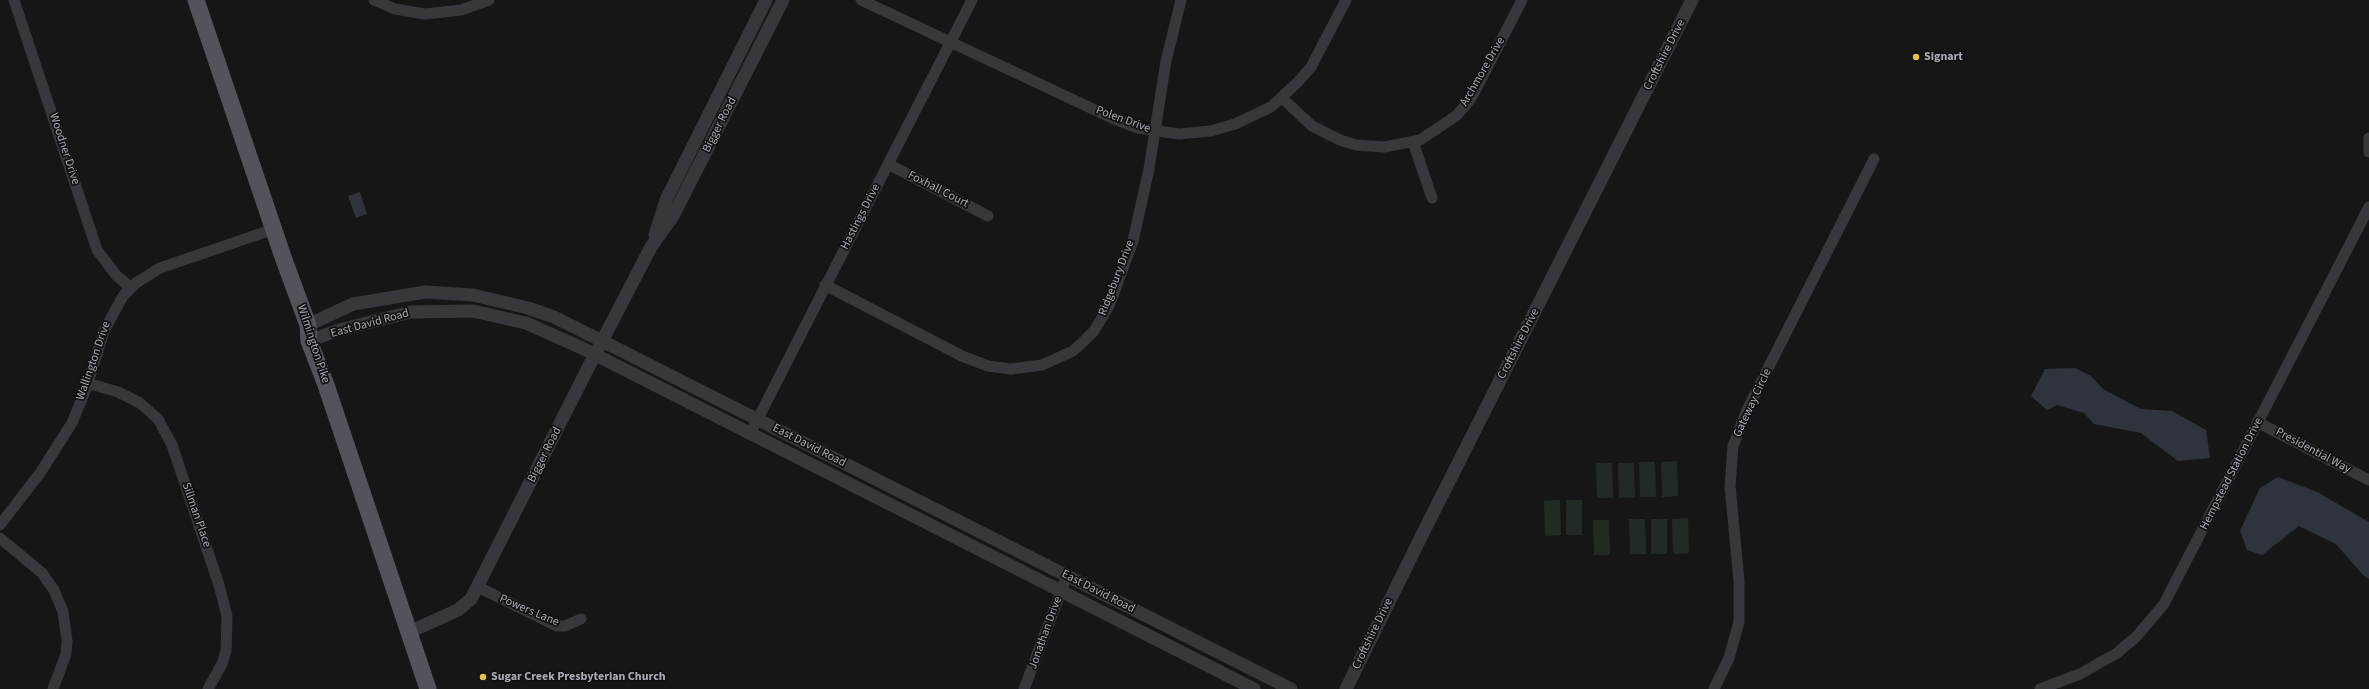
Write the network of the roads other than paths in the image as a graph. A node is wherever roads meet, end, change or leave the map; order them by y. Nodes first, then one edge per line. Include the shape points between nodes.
1 (14, 0) edge
2 (196, 0) edge
3 (374, 0) edge
4 (489, 0) edge
5 (766, 0) edge
6 (783, 0) edge
7 (861, 0) edge
8 (972, 0) edge
9 (1181, 0) edge
10 (1346, 0) edge
11 (1522, 0) edge
12 (1692, 0) edge
13 (951, 42) junction
14 (1282, 98) junction
15 (1154, 131) junction
16 (2369, 138) edge
17 (1412, 142) junction
18 (2369, 152) edge
19 (1874, 159) dead end
20 (888, 164) junction
21 (1432, 198) dead end
22 (2369, 207) edge
23 (988, 216) dead end
24 (274, 229) junction
25 (651, 247) junction
26 (825, 285) junction
27 (131, 288) junction
28 (309, 333) junction
29 (603, 341) junction
30 (595, 355) junction
31 (87, 383) junction
32 (757, 419) junction
33 (2257, 422) junction
34 (750, 434) junction
35 (2369, 480) edge
36 (0, 525) edge
37 (0, 538) edge
38 (1067, 576) junction
39 (478, 587) junction
40 (1061, 591) junction
41 (582, 619) dead end
42 (409, 632) junction
43 (2047, 688) edge
44 (53, 689) edge
45 (208, 689) edge
46 (428, 689) edge
47 (1024, 689) edge
48 (1254, 689) edge
49 (1291, 689) edge
50 (1346, 689) edge
51 (1714, 689) edge

1 - 27 street, Woodner Drive via 97,250 116,275
2 - 24 main road, Wilmington Pike
3 - 4 street via 395,9 425,14 461,10
5 - 25 street, Bigger Road via 666,200
6 - 25 street, Bigger Road via 673,216
7 - 13 street, Polen Drive
8 - 13 street, Hastings Drive
9 - 15 street, Ridgebury Drive via 1166,61
10 - 14 street, Polen Drive via 1311,67
11 - 17 street, Archmore Drive via 1465,106 1436,131
12 - 50 street, Croftshire Drive
13 - 15 street, Polen Drive via 1112,118
13 - 20 street, Hastings Drive
14 - 15 street, Polen Drive via 1254,116 1211,131 1179,134
14 - 17 street, Archmore Drive via 1312,126 1340,140 1356,145 1384,147
15 - 26 street, Ridgebury Drive via 1149,169 1133,241 1109,306 1094,332 1054,361 1028,368 984,365
16 - 18 street
17 - 21 street
19 - 51 street, Gateway Circle via 1752,400 1733,446 1730,486 1739,581 1740,622 1729,658
20 - 23 street, Foxhall Court
20 - 26 street, Hastings Drive
22 - 33 street, Hempstead Station Drive
24 - 27 street, Wallington Drive via 160,268
24 - 28 main road, Wilmington Pike
25 - 29 street, Bigger Road
26 - 32 street, Hastings Drive
27 - 31 street, Wallington Drive via 109,319
28 - 29 street, East David Road via 353,304 425,292 474,295 528,308 554,317
28 - 30 street, East David Road via 339,330 411,312 459,310 487,313 526,323
28 - 42 main road, Wilmington Pike
29 - 30 street, Bigger Road
29 - 32 street, East David Road
30 - 34 street, East David Road
30 - 39 street, Bigger Road
31 - 36 street, Wallington Drive via 64,439
31 - 45 street, Sillman Place via 118,392 140,403 158,419 172,445 220,585 227,616 226,651
32 - 34 street, Hastings Drive
32 - 38 street, East David Road
33 - 35 street, Presidential Way
33 - 43 street, Hempstead Station Drive via 2169,597 2152,620 2136,637 2106,660
34 - 40 street, East David Road
37 - 44 street via 42,573 61,606 66,626 66,654
38 - 40 street, Jonathan Drive
38 - 49 street, East David Road
39 - 41 street, Powers Lane via 557,626 565,626
39 - 42 street, Bigger Road via 472,599 458,610
40 - 47 street, Jonathan Drive
40 - 48 street, East David Road
42 - 46 main road, Wilmington Pike

